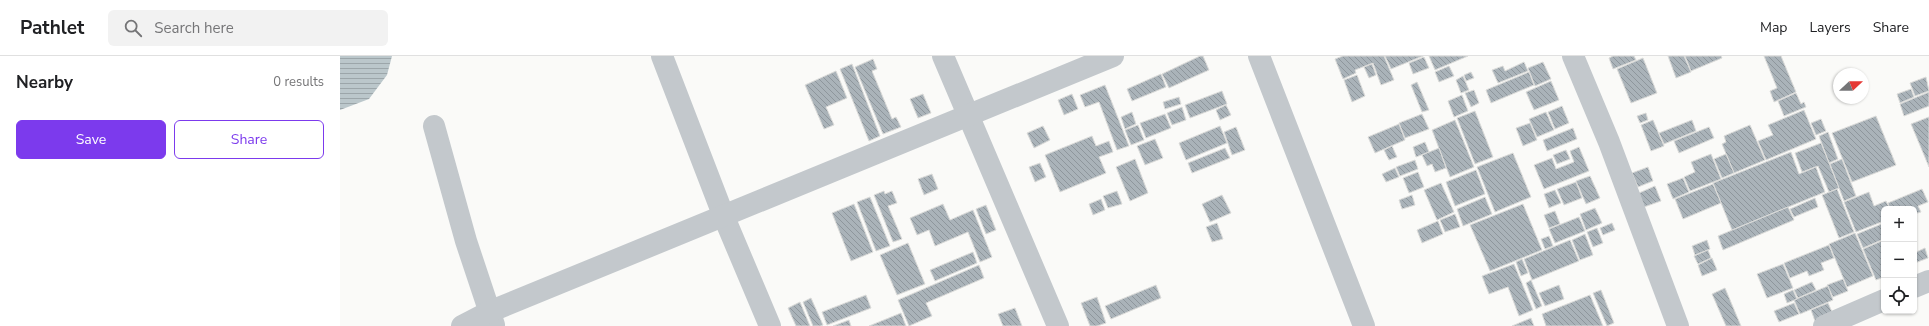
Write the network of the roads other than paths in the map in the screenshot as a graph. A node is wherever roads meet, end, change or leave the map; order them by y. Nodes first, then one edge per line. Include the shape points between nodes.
1 (662, 56) edge
2 (943, 56) edge
3 (1113, 56) edge
4 (1259, 56) edge
5 (1573, 56) edge
6 (968, 116) junction
7 (434, 126) dead end
8 (724, 217) junction
9 (1929, 281) edge
10 (1917, 286) edge
11 (1881, 301) edge
12 (492, 319) edge
13 (462, 326) edge
14 (770, 326) edge
15 (1058, 326) edge
16 (1364, 326) edge
17 (1678, 326) edge
18 (1824, 326) edge

1 - 8 street
2 - 6 street
3 - 6 street
4 - 16 street
5 - 17 street via 1609,142
6 - 8 street
6 - 15 street
7 - 12 street via 466,241
8 - 12 street
8 - 14 street
9 - 10 street
11 - 18 street
12 - 13 street

